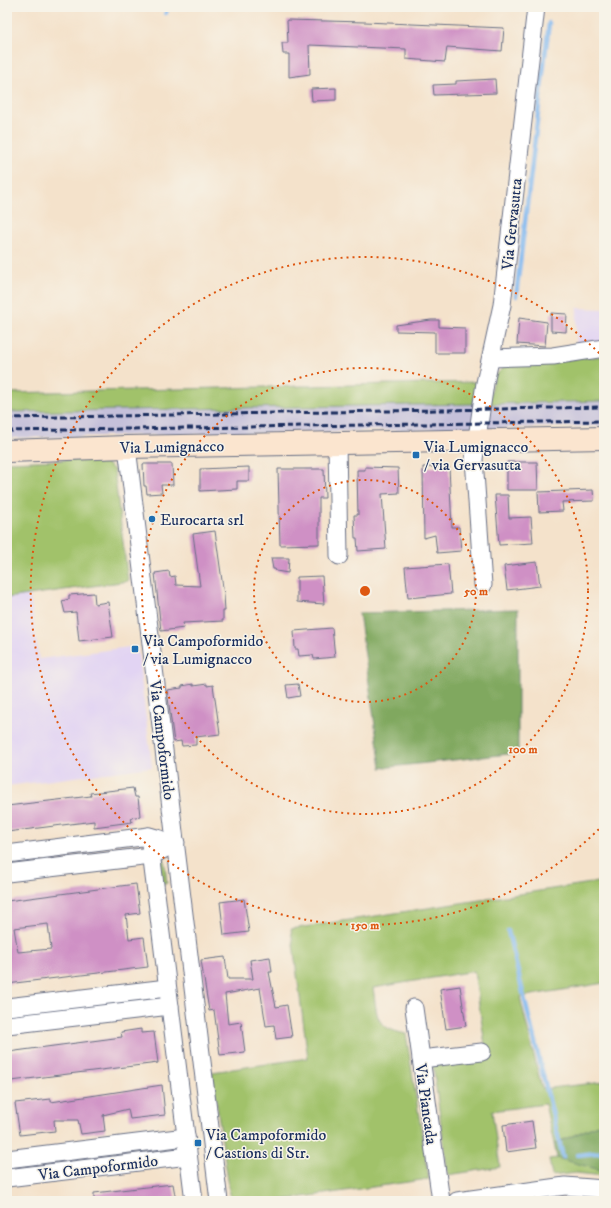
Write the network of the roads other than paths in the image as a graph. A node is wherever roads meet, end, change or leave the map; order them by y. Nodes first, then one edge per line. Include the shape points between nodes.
1 (536, 7) edge
2 (604, 348) edge
3 (490, 358) junction
4 (604, 438) edge
5 (477, 440) junction
6 (337, 443) junction
7 (127, 447) junction
8 (7, 451) edge
9 (339, 556) dead end
10 (483, 585) dead end
11 (149, 836) junction
12 (176, 843) junction
13 (7, 854) edge
14 (151, 856) junction
15 (7, 873) edge
16 (167, 988) junction
17 (170, 1006) junction
18 (7, 1008) edge
19 (414, 1008) dead end
20 (7, 1025) edge
21 (482, 1052) dead end
22 (421, 1059) junction
23 (186, 1137) junction
24 (188, 1156) junction
25 (7, 1159) edge
26 (7, 1178) edge
27 (604, 1189) edge
28 (475, 1200) edge
29 (194, 1201) edge
30 (219, 1201) edge
31 (441, 1201) edge
32 (457, 1201) edge

1 - 3 street, Via Gervasutta via 502,304
2 - 3 street via 553,356
3 - 5 street, Via Gervasutta
4 - 5 main road, Via Lumignacco
5 - 6 main road, Via Lumignacco
5 - 10 street via 474,459
6 - 7 main road, Via Lumignacco
6 - 9 street
7 - 8 main road, Via Lumignacco
7 - 12 street, Via Campoformido
11 - 12 street
11 - 13 street
11 - 14 street
12 - 14 street
12 - 30 street, Via Campoformido
14 - 15 street
14 - 16 street
16 - 17 street
16 - 18 street
17 - 20 street
17 - 23 street
19 - 22 street, Via Piancada
21 - 22 street
22 - 31 street, Via Piancada
23 - 24 street
23 - 25 street, Via Campoformido
24 - 26 street, Via Campoformido
24 - 29 street
27 - 28 street via 565,1186
28 - 32 street

